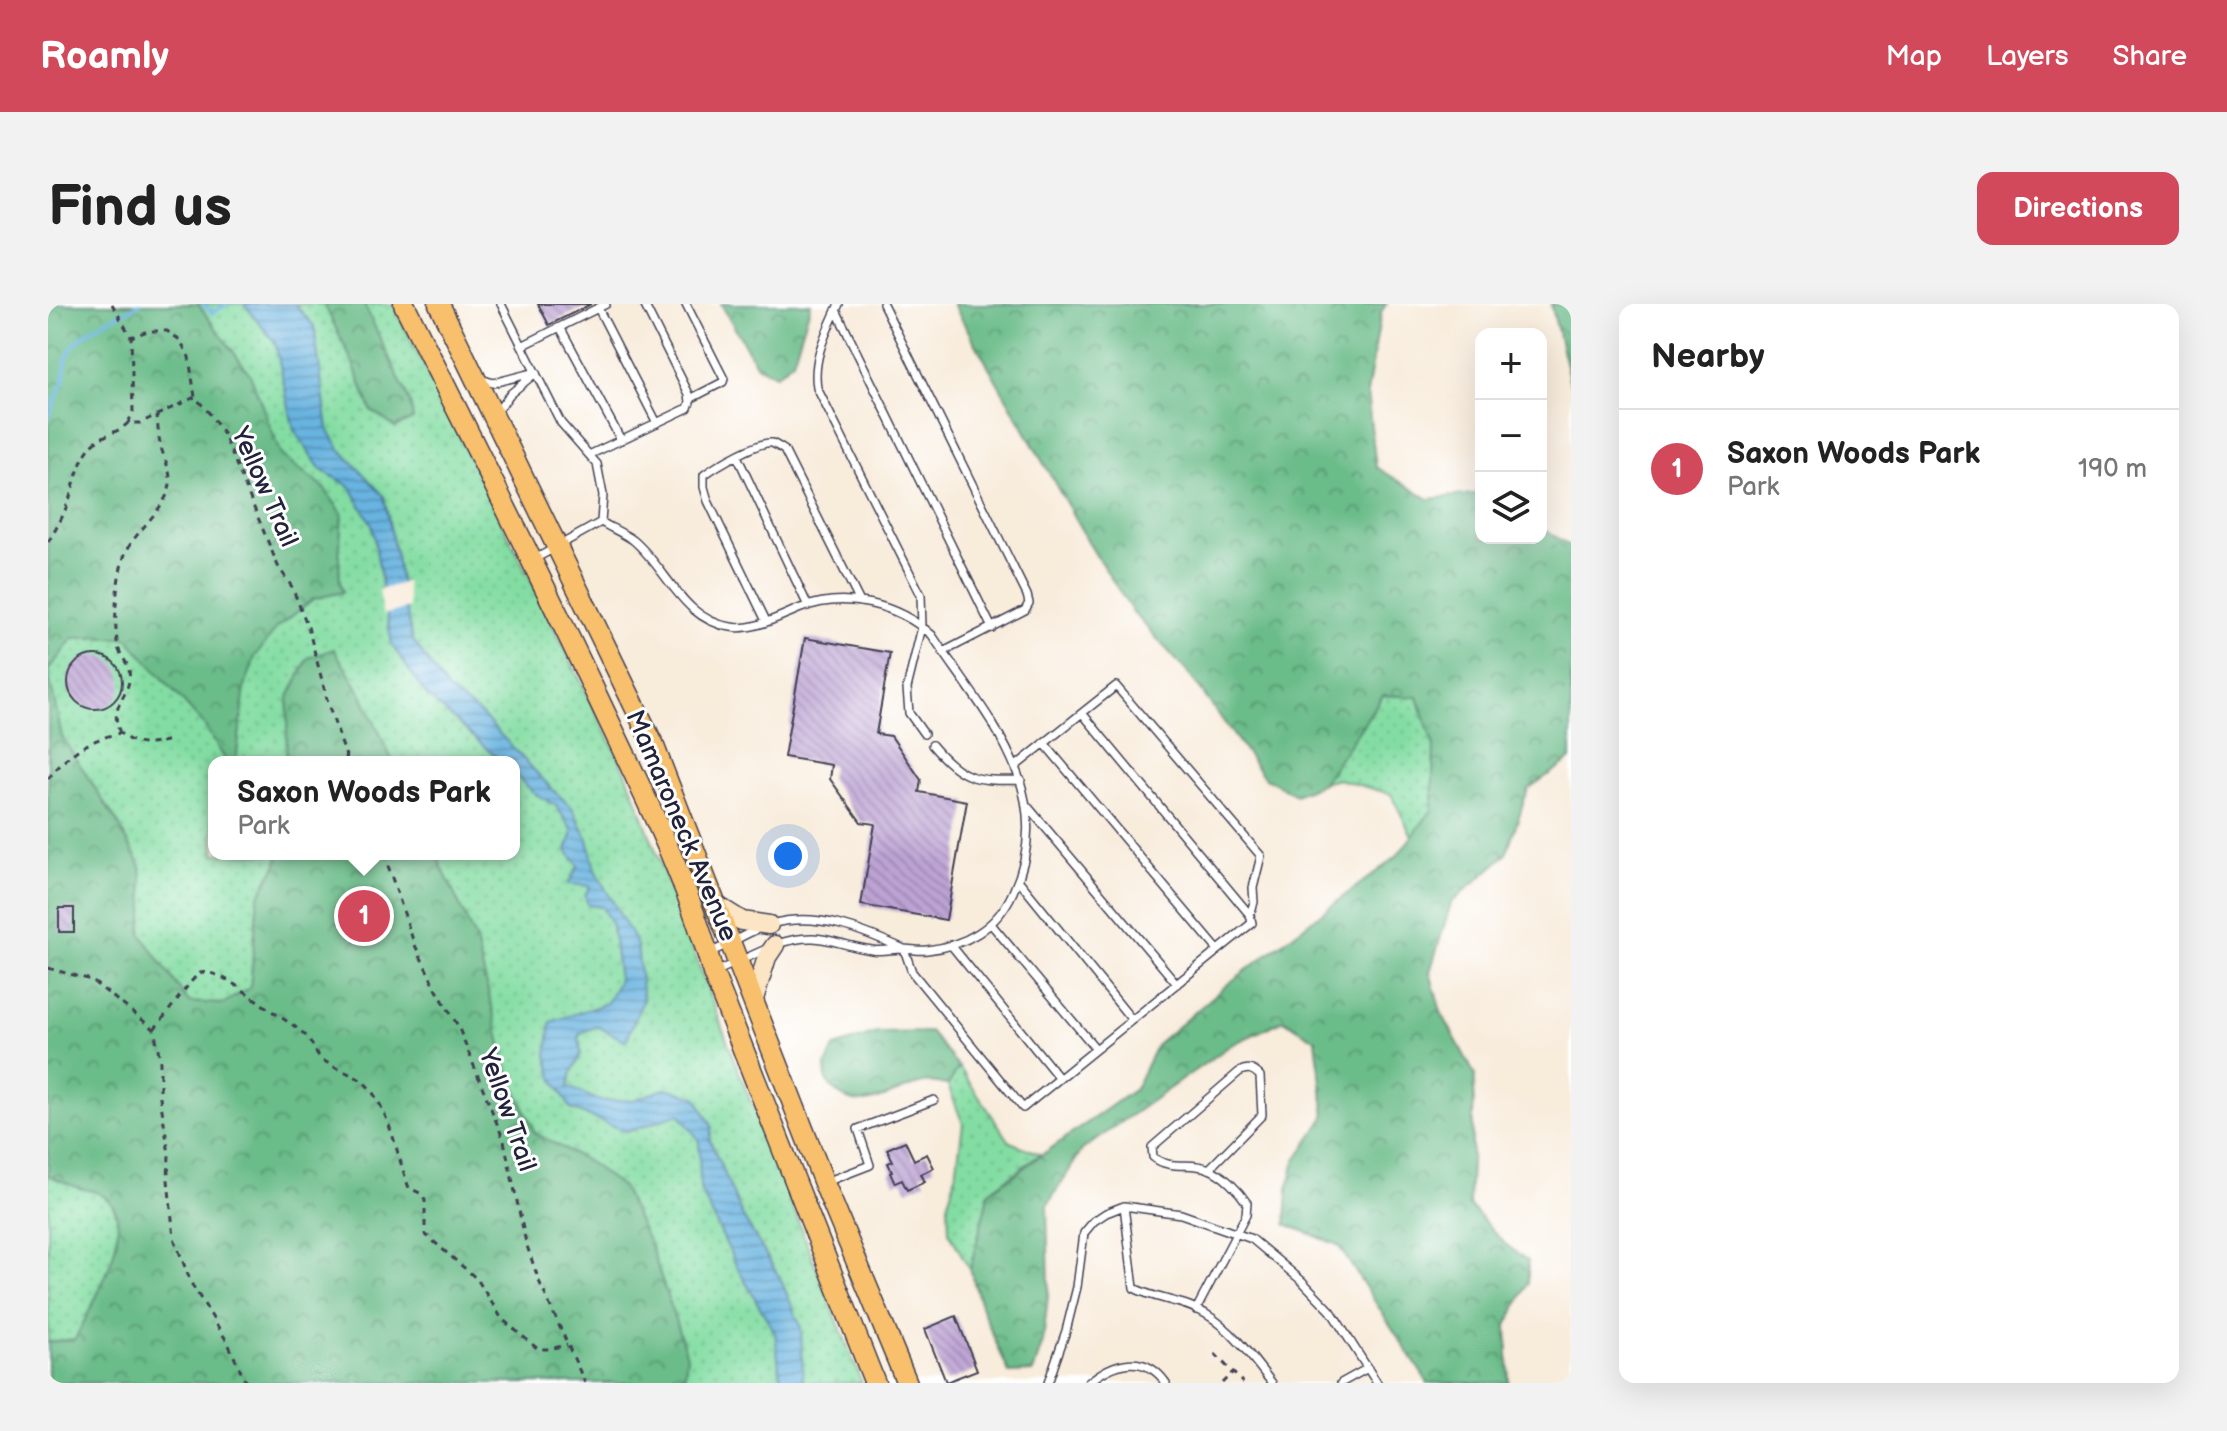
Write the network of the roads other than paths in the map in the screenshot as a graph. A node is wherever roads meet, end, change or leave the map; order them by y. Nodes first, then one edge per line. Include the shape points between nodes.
1 (404, 304) edge
2 (439, 304) edge
3 (501, 304) edge
4 (644, 304) edge
5 (686, 304) edge
6 (883, 304) edge
7 (602, 306) edge
8 (837, 307) edge
9 (560, 327) junction
10 (522, 346) junction
11 (536, 372) junction
12 (476, 378) junction
13 (690, 399) junction
14 (495, 415) junction
15 (657, 423) junction
16 (621, 440) junction
17 (589, 455) junction
18 (737, 456) junction
19 (601, 522) junction
20 (557, 548) junction
21 (533, 560) junction
22 (860, 602) junction
23 (808, 606) junction
24 (766, 621) junction
25 (922, 627) junction
26 (992, 628) junction
27 (943, 652) junction
28 (1082, 713) junction
29 (924, 734) dead end
30 (1044, 743) junction
31 (932, 745) dead end
32 (1016, 766) junction
33 (1021, 780) junction
34 (1027, 805) junction
35 (1019, 881) junction
36 (718, 906) junction
37 (1250, 915) junction
38 (991, 924) junction
39 (769, 925) junction
40 (775, 945) junction
41 (951, 945) junction
42 (904, 949) junction
43 (1218, 950) junction
44 (736, 952) junction
45 (710, 963) junction
46 (1177, 984) junction
47 (754, 999) junction
48 (1132, 1020) junction
49 (1096, 1049) junction
50 (1059, 1078) junction
51 (934, 1100) dead end
52 (1209, 1169) junction
53 (824, 1183) junction
54 (1124, 1206) junction
55 (1236, 1233) junction
56 (1196, 1310) junction
57 (1368, 1368) junction
58 (1373, 1382) edge
59 (875, 1383) edge
60 (907, 1383) edge
61 (1048, 1383) edge
62 (1088, 1383) edge
63 (1166, 1383) edge
64 (1272, 1383) edge
65 (1341, 1383) edge

1 - 21 main road, Mamaroneck Avenue
2 - 12 main road, Mamaroneck Avenue
3 - 10 lane
4 - 13 lane
5 - 13 lane via 724,379
6 - 26 lane via 1027,595 1025,610
7 - 9 lane
7 - 15 lane
8 - 25 lane via 814,371 817,388 921,595
8 - 26 lane
9 - 10 lane
9 - 16 lane
10 - 11 lane
11 - 12 lane via 493,383
11 - 14 lane
11 - 17 lane via 561,423
12 - 14 main road, Mamaroneck Avenue
13 - 15 lane via 688,408
14 - 20 main road, Mamaroneck Avenue
15 - 16 lane
16 - 17 lane
17 - 19 lane via 602,481
18 - 22 lane via 774,443 784,450
18 - 23 lane
18 - 24 lane via 704,475 704,487
19 - 20 lane
19 - 24 lane via 634,541 689,606 713,623 741,628
20 - 21 lane
20 - 36 main road, Mamaroneck Avenue via 653,744
21 - 45 main road, Mamaroneck Avenue via 655,818
22 - 23 lane via 841,599
22 - 25 lane
23 - 24 lane
25 - 27 lane
25 - 29 lane via 907,688 909,713
26 - 27 lane
27 - 32 lane
28 - 30 lane
28 - 37 lane
28 - 37 lane via 1116,686 1261,856
30 - 32 lane
30 - 43 lane
31 - 33 lane via 963,775 983,781
32 - 33 lane
33 - 34 lane
34 - 35 lane via 1029,838
34 - 46 lane
35 - 38 lane
35 - 48 lane
36 - 39 main road via 742,921
36 - 44 main road, Mamaroneck Avenue
37 - 43 lane via 1252,923
38 - 41 lane
38 - 49 lane
39 - 42 lane via 818,920 861,929
39 - 44 lane
40 - 42 lane via 819,937 873,951
40 - 44 lane
40 - 47 main road
41 - 42 lane
41 - 50 lane
42 - 50 lane via 912,972 1023,1108
43 - 46 lane
44 - 45 lane
44 - 45 lane
44 - 47 main road, Mamaroneck Avenue
45 - 59 main road, Mamaroneck Avenue
46 - 48 lane
47 - 53 main road, Mamaroneck Avenue
48 - 49 lane
49 - 50 lane
51 - 53 lane via 858,1129 870,1165
52 - 52 lane via 1161,1164 1152,1147 1239,1072 1254,1070 1260,1076 1262,1115
52 - 55 lane via 1247,1203
53 - 60 main road, Mamaroneck Avenue
54 - 55 lane via 1181,1214
54 - 56 lane via 1134,1288
54 - 61 lane via 1094,1221 1084,1233 1077,1287
55 - 56 lane
55 - 57 lane via 1252,1239 1302,1281 1331,1311
56 - 64 lane via 1239,1341
57 - 58 lane
57 - 65 lane
62 - 63 lane via 1124,1363 1157,1371

